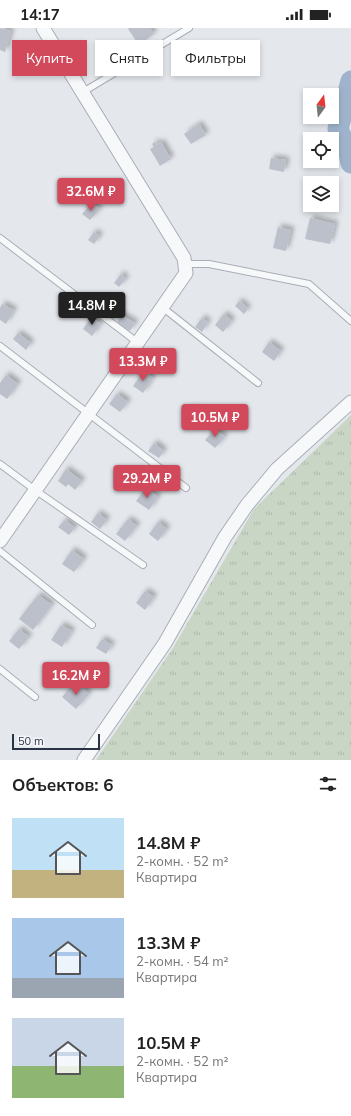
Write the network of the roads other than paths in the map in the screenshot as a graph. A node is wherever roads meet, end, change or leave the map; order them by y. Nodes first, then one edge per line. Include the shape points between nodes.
1 (43, 28) edge
2 (189, 28) edge
3 (83, 92) junction
4 (0, 238) edge
5 (185, 264) junction
6 (162, 307) junction
7 (351, 321) edge
8 (137, 342) junction
9 (0, 346) edge
10 (258, 384) dead end
11 (351, 402) edge
12 (88, 413) junction
13 (0, 464) edge
14 (186, 488) dead end
15 (35, 490) junction
16 (0, 541) edge
17 (0, 551) edge
18 (143, 565) dead end
19 (92, 625) dead end
20 (0, 669) edge
21 (35, 697) dead end
22 (84, 760) edge

1 - 3 street
2 - 3 lane
3 - 5 street via 184,258
4 - 8 lane
5 - 6 street via 186,272
5 - 7 lane via 209,264 309,284
6 - 8 street
6 - 10 lane
8 - 12 street
9 - 12 lane
11 - 22 street via 277,469 247,505 224,537 165,643
12 - 14 lane
12 - 15 street
13 - 15 lane
15 - 16 street
15 - 18 lane
17 - 19 lane
20 - 21 lane

